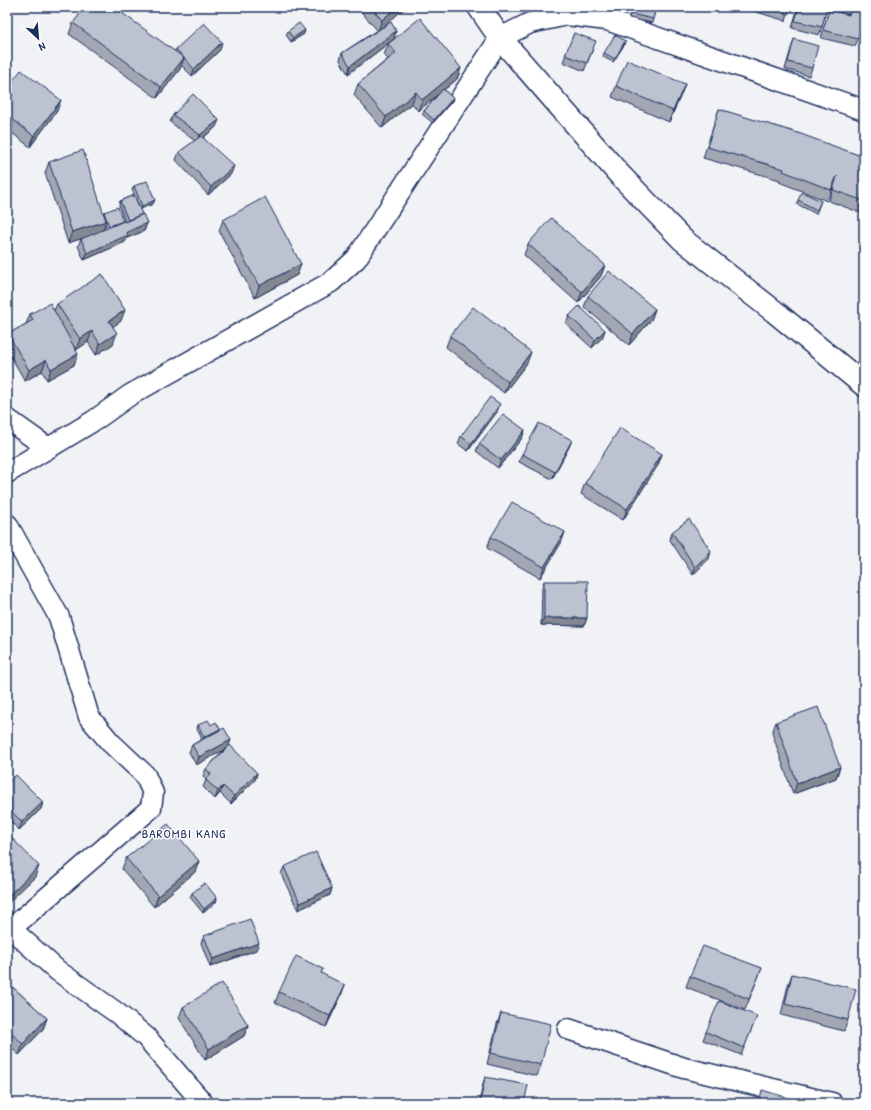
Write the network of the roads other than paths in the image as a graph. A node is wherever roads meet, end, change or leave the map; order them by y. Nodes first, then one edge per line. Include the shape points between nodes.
1 (479, 7) edge
2 (500, 38) junction
3 (864, 110) edge
4 (864, 385) edge
5 (7, 419) edge
6 (48, 448) junction
7 (7, 473) edge
8 (7, 524) edge
9 (9, 931) edge
10 (568, 1029) dead end
11 (203, 1103) edge
12 (832, 1103) edge

1 - 2 highway
2 - 3 street via 530,23 567,15 607,20
2 - 4 highway via 620,175 683,240
2 - 6 street via 356,259 331,282 130,395
5 - 6 street
6 - 7 street
8 - 9 street via 59,617 89,717 145,776 153,794 151,808
9 - 11 street via 146,1037
10 - 12 street via 684,1068

